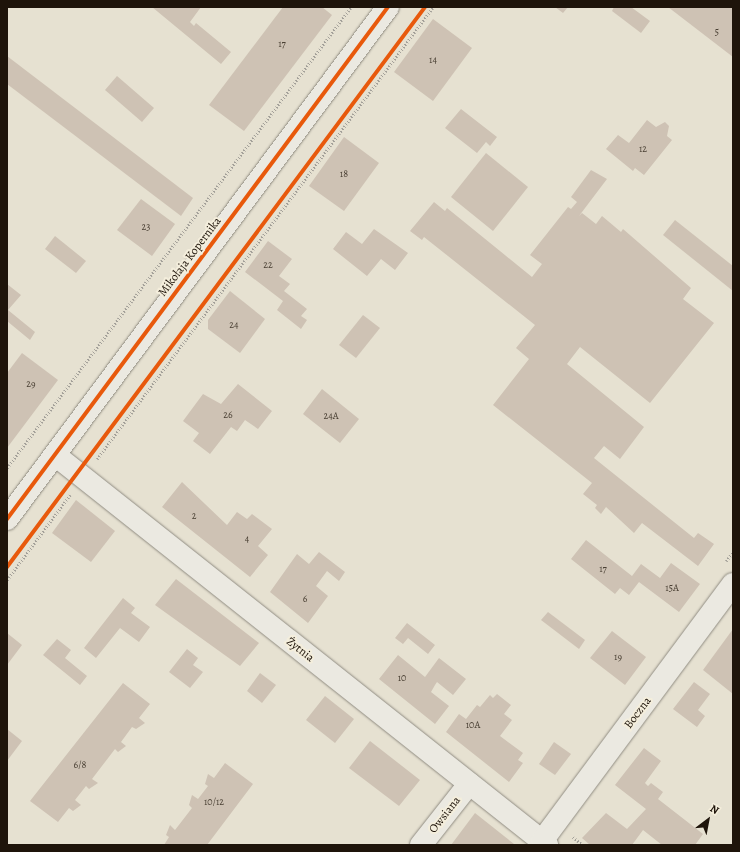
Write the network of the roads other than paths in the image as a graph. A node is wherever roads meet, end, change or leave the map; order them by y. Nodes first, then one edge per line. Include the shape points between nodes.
1 (388, 7) edge
2 (55, 455) junction
3 (7, 519) edge
4 (733, 584) edge
5 (469, 784) junction
6 (544, 843) edge
7 (422, 845) edge

1 - 2 street, Mikołaja Kopernika
2 - 3 street, Mikołaja Kopernika
2 - 5 street, Żytnia
4 - 6 street, Boczna
5 - 6 street, Żytnia
5 - 7 street, Owsiana

